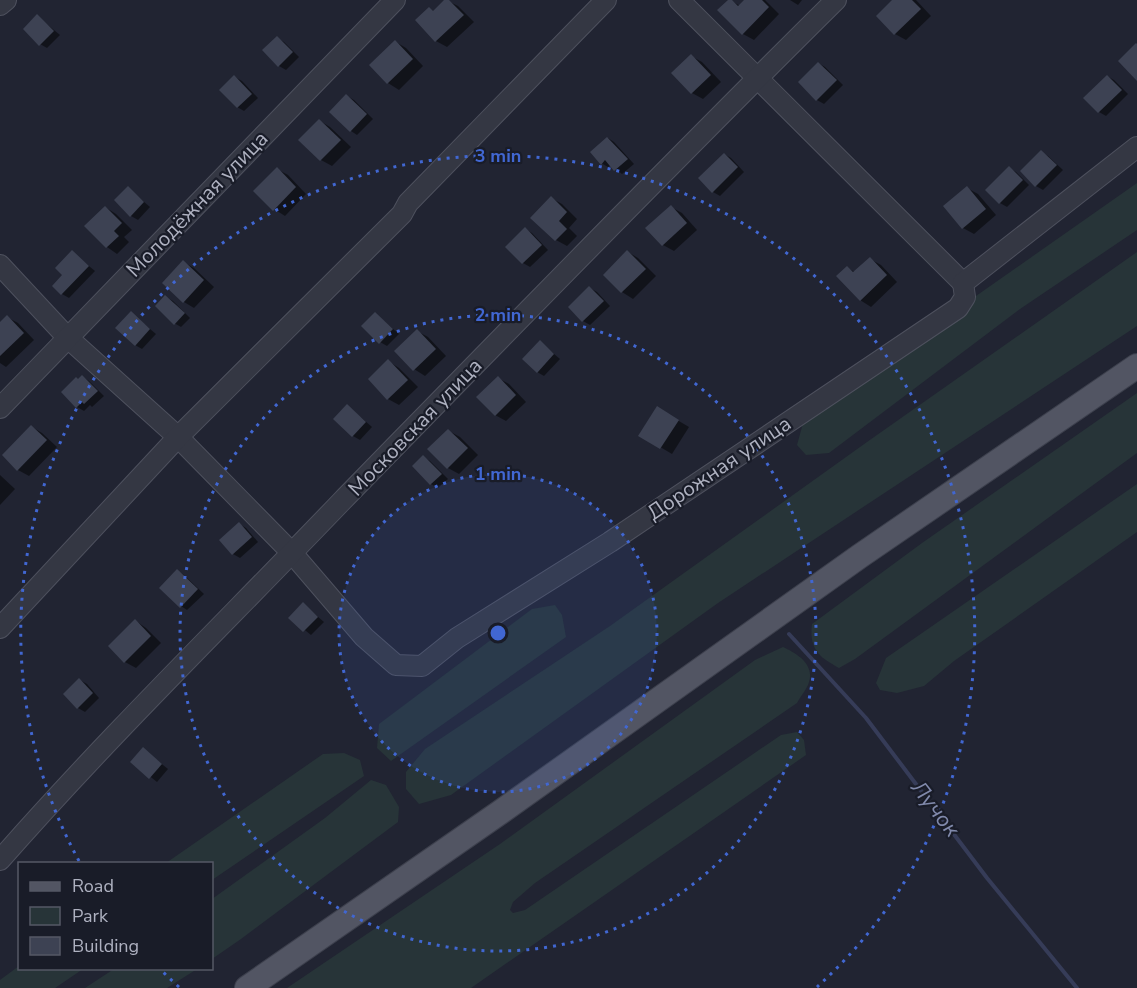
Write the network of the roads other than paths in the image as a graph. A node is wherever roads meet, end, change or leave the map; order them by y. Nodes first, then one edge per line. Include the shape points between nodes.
1 (6, 0) edge
2 (395, 0) edge
3 (606, 0) edge
4 (678, 0) edge
5 (836, 0) edge
6 (0, 5) edge
7 (757, 78) junction
8 (1137, 147) edge
9 (0, 266) edge
10 (963, 283) junction
11 (67, 337) junction
12 (1137, 366) edge
13 (0, 408) edge
14 (178, 437) junction
15 (292, 553) junction
16 (0, 628) edge
17 (0, 860) edge
18 (247, 988) edge

1 - 6 street
2 - 11 street, Молодёжная улица
3 - 14 street via 408,203 402,214
4 - 7 street
5 - 7 street, Московская улица
7 - 10 street
7 - 15 street, Московская улица
8 - 10 street
9 - 11 street, Дорожная улица
10 - 15 street, Дорожная улица via 965,297 958,308 736,459 457,638 422,666 396,665 364,637
11 - 13 street, Молодёжная улица
11 - 14 street, Дорожная улица
12 - 18 main road
14 - 15 street, Дорожная улица
14 - 16 street
15 - 17 street, Московская улица

